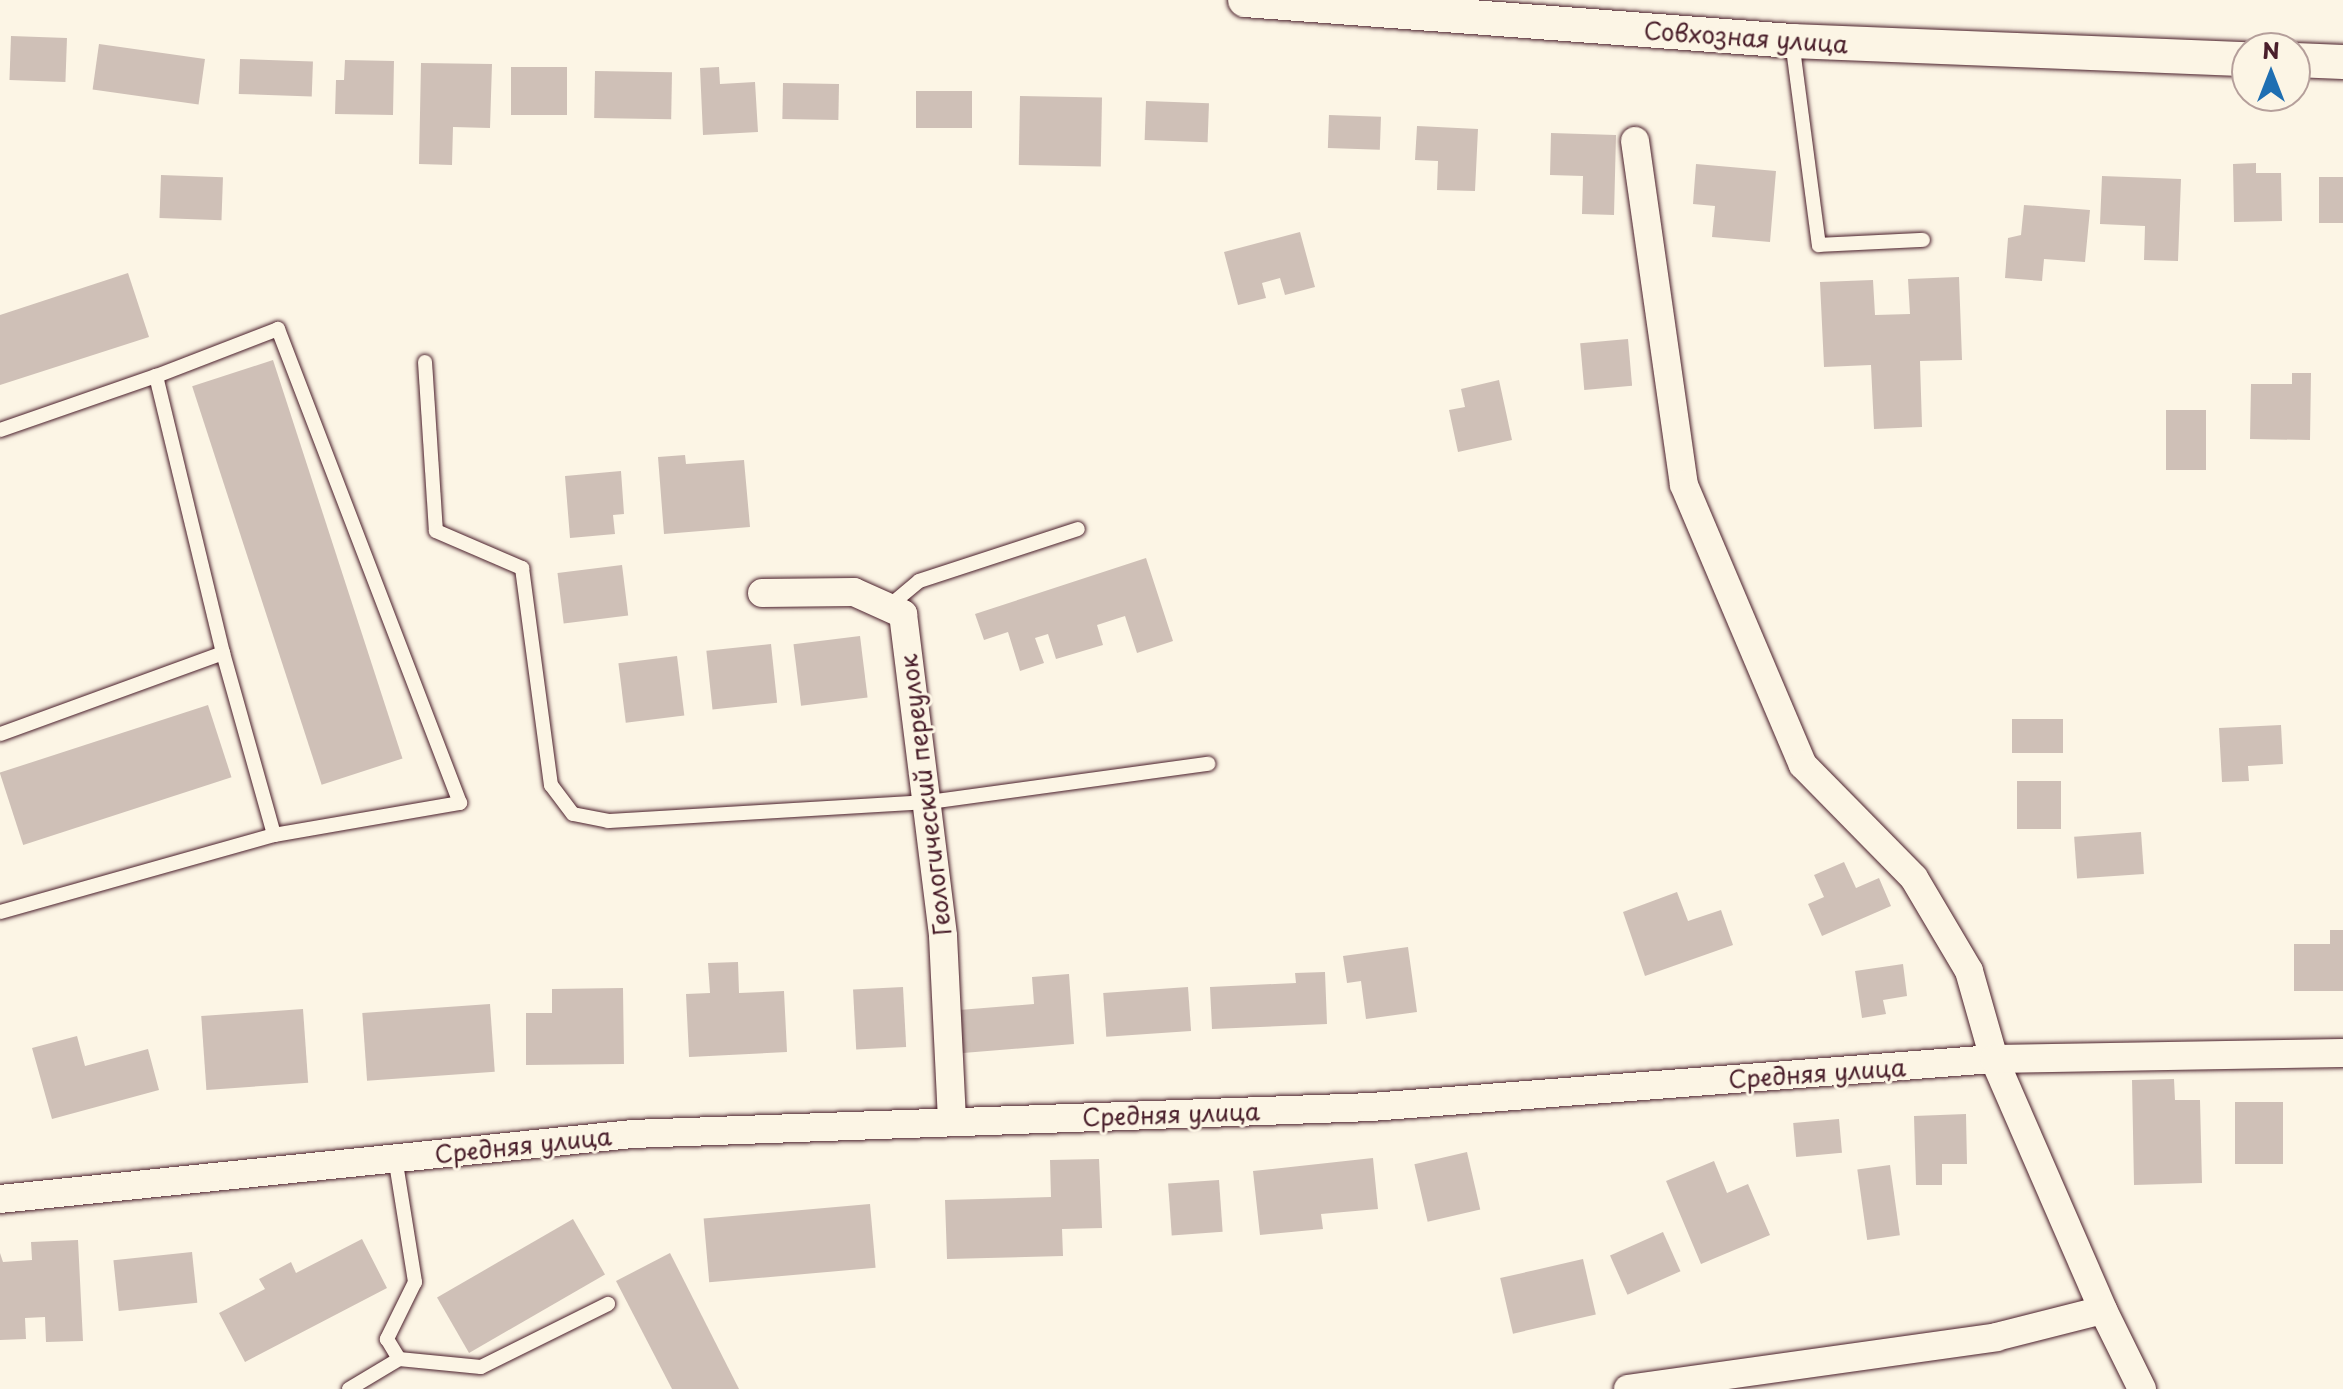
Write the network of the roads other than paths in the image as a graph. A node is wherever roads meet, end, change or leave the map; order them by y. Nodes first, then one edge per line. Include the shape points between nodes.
1 (1245, 0) edge
2 (1792, 41) junction
3 (2231, 58) edge
4 (2311, 61) edge
5 (2343, 62) edge
6 (1635, 141) dead end
7 (1923, 240) dead end
8 (425, 362) dead end
9 (156, 376) junction
10 (0, 430) edge
11 (1078, 529) dead end
12 (762, 593) dead end
13 (888, 607) junction
14 (223, 653) junction
15 (0, 734) edge
16 (1208, 764) dead end
17 (929, 802) junction
18 (274, 835) junction
19 (0, 912) edge
20 (2343, 1053) edge
21 (1994, 1059) junction
22 (952, 1121) junction
23 (395, 1157) junction
24 (0, 1199) edge
25 (608, 1304) dead end
26 (2103, 1310) junction
27 (399, 1359) junction
28 (349, 1389) edge
29 (1628, 1389) edge
30 (2142, 1389) edge

1 - 2 street, Совхозная улица
2 - 3 street, Совхозная улица
2 - 7 lane via 1819,245
4 - 5 street
6 - 21 street via 1684,485 1803,765 1914,878 1969,971
8 - 17 lane via 436,531 522,568 551,785 573,814 608,821
9 - 10 lane
9 - 14 lane
9 - 18 lane via 278,329 460,803
11 - 13 lane via 919,581
12 - 13 street via 854,592
13 - 17 street, Геологический переулок via 903,614
14 - 15 lane
14 - 18 lane
16 - 17 lane
17 - 22 street, Геологический переулок
18 - 19 lane
20 - 21 street, Средняя улица
21 - 22 street, Средняя улица via 1371,1107
21 - 26 street
22 - 23 street, Средняя улица via 632,1134
23 - 24 street, Средняя улица
23 - 27 lane via 415,1282 387,1339
25 - 27 lane via 481,1367
26 - 29 street via 1996,1337
26 - 30 street
27 - 28 lane

